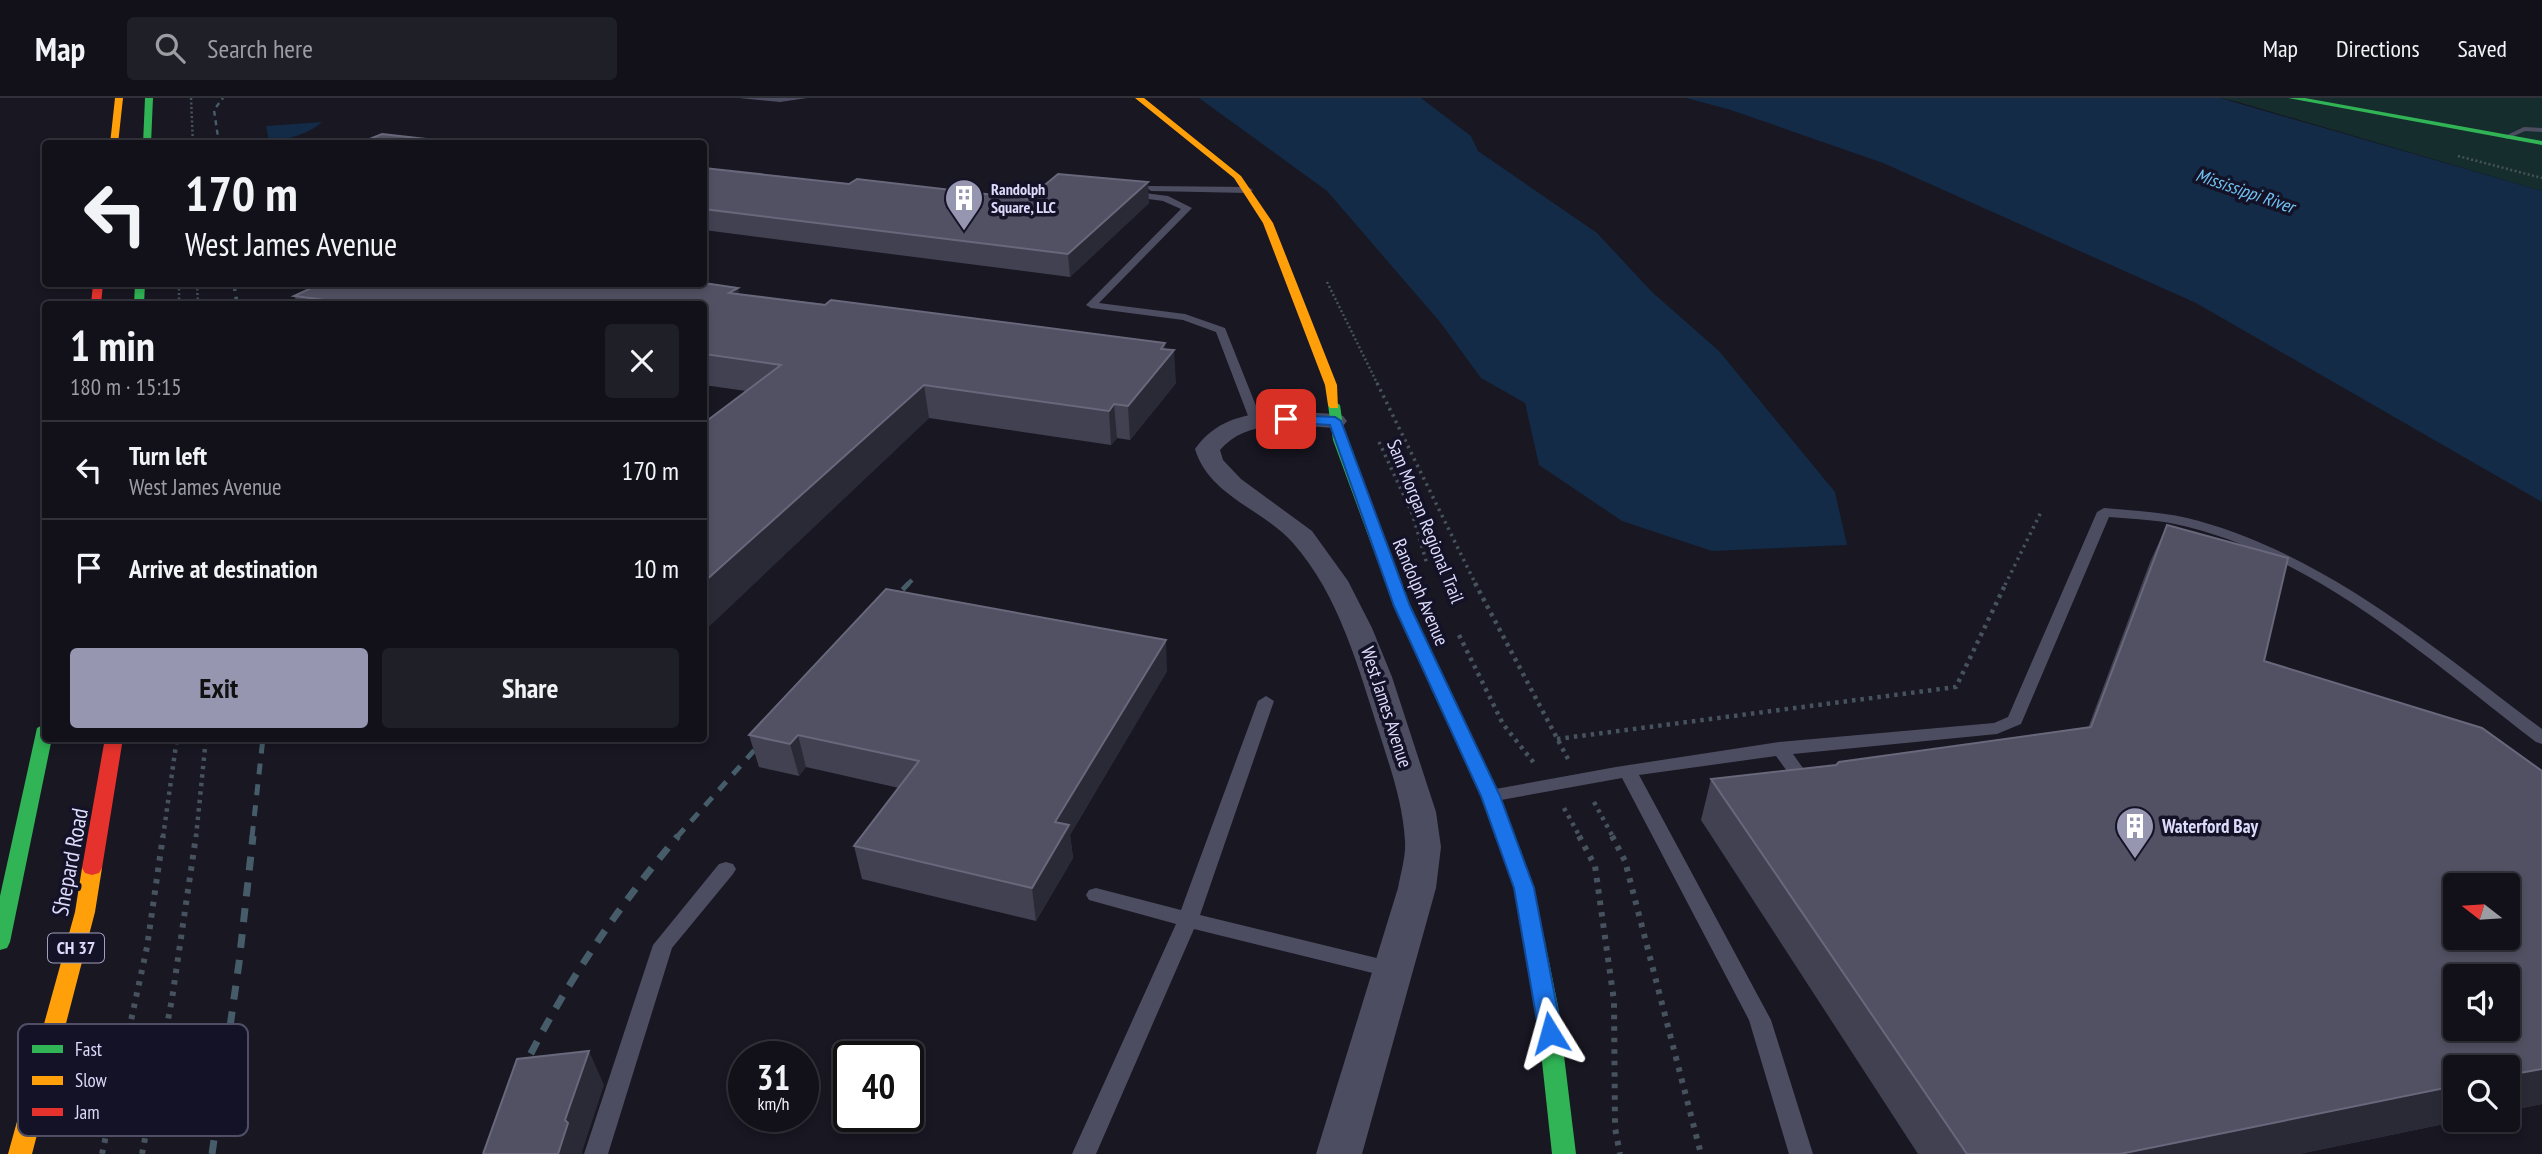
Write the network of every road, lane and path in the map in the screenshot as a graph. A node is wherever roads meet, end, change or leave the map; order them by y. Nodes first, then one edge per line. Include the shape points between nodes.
1 (119, 98) edge
2 (149, 98) edge
3 (191, 98) edge
4 (743, 98) edge
5 (803, 98) edge
6 (1139, 98) edge
7 (2292, 98) edge
8 (2542, 130) edge
9 (2507, 137) junction
10 (114, 140) edge
11 (147, 140) edge
12 (193, 140) edge
13 (2542, 144) edge
14 (1126, 187) edge
15 (1248, 190) junction
16 (1111, 192) edge
17 (1325, 277) dead end
18 (1256, 421) junction
19 (1335, 421) junction
20 (1378, 440) dead end
21 (2041, 512) dead end
22 (1429, 571) dead end
23 (1455, 627) dead end
24 (1266, 701) dead end
25 (2542, 738) edge
26 (1557, 739) junction
27 (43, 742) edge
28 (113, 742) edge
29 (176, 742) edge
30 (206, 742) edge
31 (1779, 748) junction
32 (1629, 773) junction
33 (1580, 779) junction
34 (1551, 783) junction
35 (1490, 796) junction
36 (1816, 799) edge
37 (726, 869) dead end
38 (1096, 895) dead end
39 (1188, 920) junction
40 (0, 942) edge
41 (1393, 970) junction
42 (55, 1024) edge
43 (130, 1024) edge
44 (166, 1024) edge
45 (25, 1136) edge
46 (106, 1136) edge
47 (145, 1136) edge
48 (20, 1154) edge
49 (102, 1154) edge
50 (142, 1154) edge
51 (596, 1154) edge
52 (1084, 1154) edge
53 (1339, 1154) edge
54 (1564, 1154) edge
55 (1620, 1154) edge
56 (1702, 1154) edge
57 (1801, 1154) edge

1 - 10 main road
2 - 11 main road
3 - 12 path
4 - 5 lane
6 - 15 main road, Randolph Avenue via 1222,163
7 - 9 main road
8 - 9 lane via 2524,129
9 - 13 main road
14 - 15 lane
15 - 19 main road, Randolph Avenue via 1268,223 1331,385
16 - 18 lane via 1165,198 1187,208 1091,305 1185,317 1221,330
17 - 26 path via 1509,652
18 - 19 street, West James Avenue
18 - 41 street, West James Avenue via 1216,435 1207,449 1208,461 1300,535 1338,587 1366,642 1417,798 1423,844 1417,888
19 - 35 main road, Randolph Avenue via 1402,606
20 - 22 path, Sam Morgan Regional Trail via 1412,513
21 - 26 path via 1956,687
23 - 34 path, Sam Morgan Regional Trail via 1503,724
24 - 39 lane
25 - 31 lane via 2359,601 2302,567 2193,524 2104,512 2015,720 1997,727
26 - 33 path
27 - 40 main road
28 - 42 main road, Shepard Road / CH 37 via 85,912
29 - 43 path via 147,947
30 - 44 path via 199,818
31 - 32 lane
31 - 36 lane
32 - 33 lane
32 - 57 lane via 1759,1020
33 - 34 lane
33 - 56 path via 1625,861
34 - 35 lane
34 - 55 path, Sam Morgan Regional Trail via 1595,866 1614,1001 1615,1128
35 - 54 main road, Randolph Avenue via 1524,888 1548,1006
37 - 51 lane via 663,945
38 - 39 lane
39 - 41 lane
39 - 52 lane
41 - 53 street, West James Avenue
45 - 48 main road, Shepard Road / CH 37
46 - 49 path
47 - 50 path

